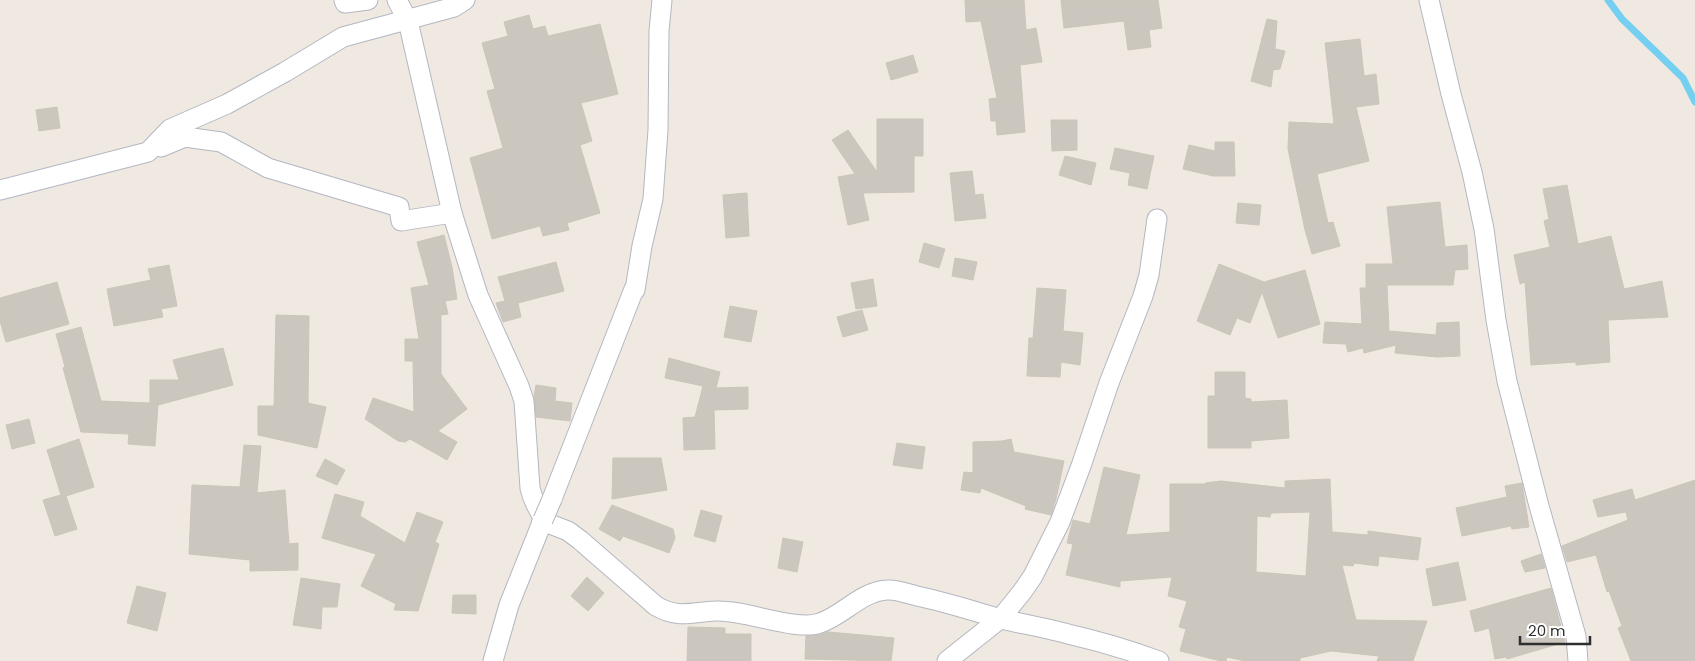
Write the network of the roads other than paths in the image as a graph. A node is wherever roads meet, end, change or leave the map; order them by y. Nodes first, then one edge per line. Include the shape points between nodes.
1 (344, 0) edge
2 (368, 0) edge
3 (396, 0) edge
4 (465, 0) edge
5 (662, 0) edge
6 (1429, 0) edge
7 (408, 21) junction
8 (148, 152) junction
9 (0, 190) edge
10 (452, 213) junction
11 (1156, 219) dead end
12 (542, 521) junction
13 (1001, 618) junction
14 (493, 661) edge
15 (947, 661) edge
16 (1159, 661) edge
17 (1578, 661) edge

1 - 2 street via 346,4
3 - 7 street
4 - 7 street via 454,7
5 - 12 street, bridge via 653,199 635,290
6 - 17 street via 1484,229 1507,381 1576,636
7 - 8 street via 343,37 227,104 170,129
7 - 10 street
8 - 9 street
8 - 10 street via 184,137 221,142 268,168 399,207 401,221
10 - 12 street via 478,295 524,401 530,488 539,512 547,522
11 - 13 street via 1144,296 1060,522 1033,576
12 - 13 street via 568,531 668,613 697,614 716,610 806,626 832,618 870,594 888,590
12 - 14 street via 509,605
13 - 15 street
13 - 16 street via 1109,644

